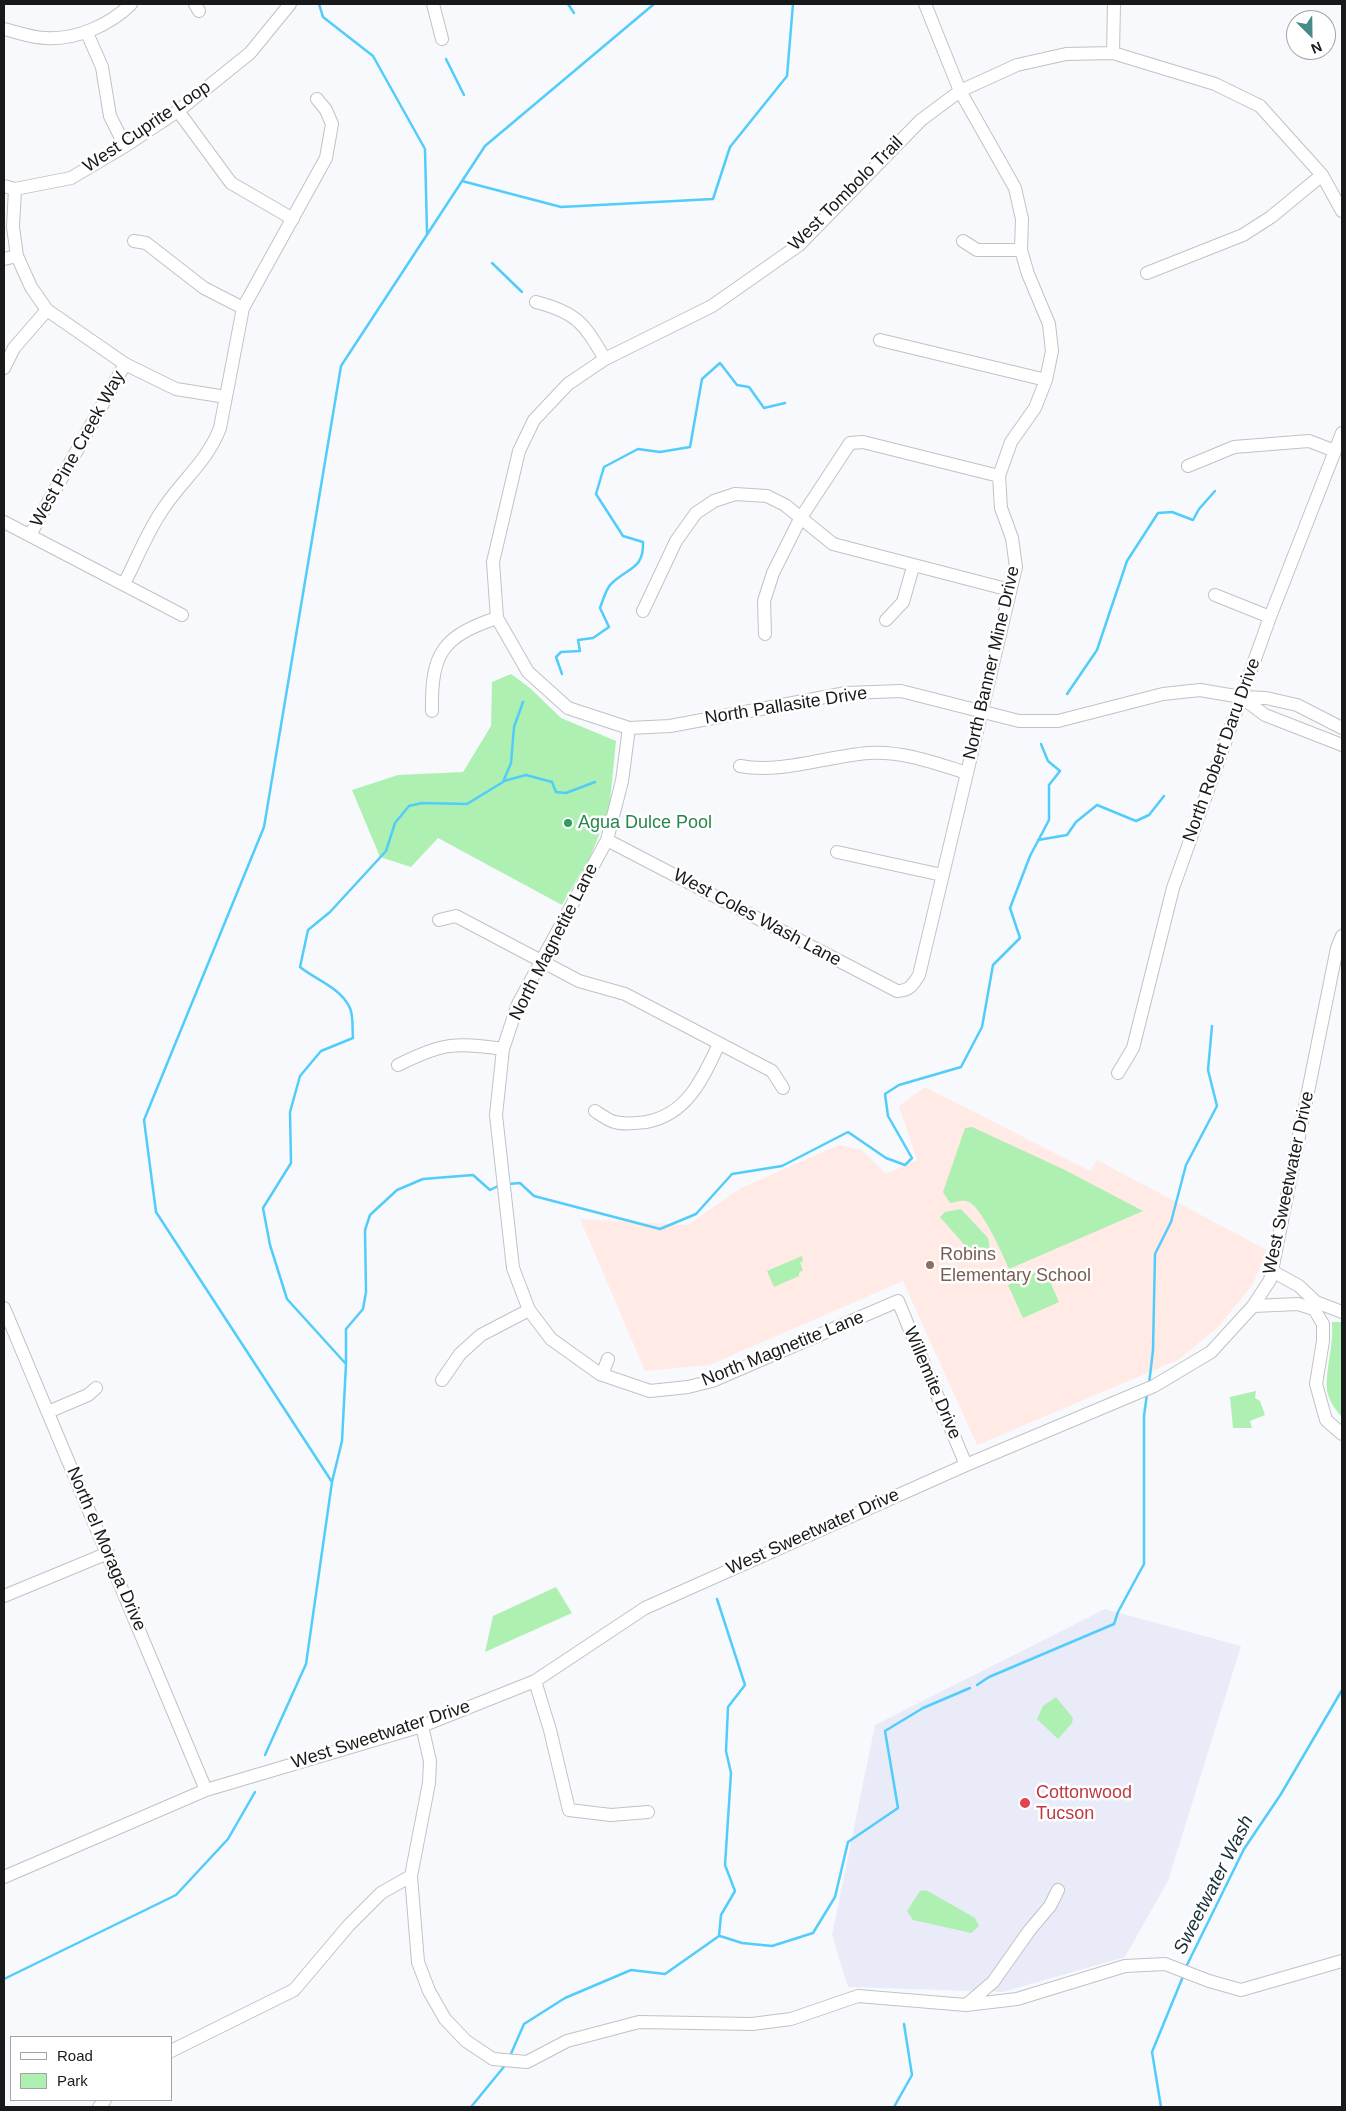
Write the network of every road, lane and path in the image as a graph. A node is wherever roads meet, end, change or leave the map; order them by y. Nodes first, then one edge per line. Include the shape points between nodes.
1 (131, 4) edge
2 (290, 4) edge
3 (433, 4) edge
4 (925, 4) edge
5 (1114, 4) edge
6 (4, 29) edge
7 (87, 33) junction
8 (442, 39) dead end
9 (1113, 53) junction
10 (960, 91) junction
11 (317, 99) dead end
12 (178, 111) junction
13 (125, 146) junction
14 (1322, 175) junction
15 (9, 188) edge
16 (1342, 211) edge
17 (292, 219) junction
18 (134, 241) dead end
19 (963, 241) dead end
20 (1021, 250) junction
21 (17, 256) junction
22 (4, 259) edge
23 (1147, 273) dead end
24 (536, 302) dead end
25 (243, 308) junction
26 (47, 310) junction
27 (880, 340) dead end
28 (605, 359) junction
29 (125, 364) junction
30 (4, 368) edge
31 (1046, 380) junction
32 (226, 397) junction
33 (1342, 433) edge
34 (1335, 451) junction
35 (1188, 466) dead end
36 (999, 476) junction
37 (800, 519) junction
38 (4, 522) edge
39 (30, 534) junction
40 (913, 567) junction
41 (124, 584) junction
42 (1010, 590) junction
43 (1215, 595) dead end
44 (643, 610) dead end
45 (182, 615) dead end
46 (1270, 617) junction
47 (497, 618) junction
48 (886, 620) dead end
49 (765, 634) dead end
50 (1242, 697) junction
51 (432, 711) dead end
52 (982, 712) junction
53 (628, 728) junction
54 (1342, 728) edge
55 (1342, 745) edge
56 (740, 766) dead end
57 (967, 773) junction
58 (607, 840) junction
59 (837, 852) dead end
60 (942, 875) junction
61 (438, 920) dead end
62 (1342, 936) edge
63 (542, 962) junction
64 (909, 992) joint
65 (719, 1044) junction
66 (503, 1049) junction
67 (398, 1065) dead end
68 (1118, 1072) dead end
69 (783, 1088) dead end
70 (595, 1111) dead end
71 (1272, 1271) junction
72 (898, 1301) joint
73 (1253, 1306) junction
74 (4, 1308) edge
75 (529, 1310) junction
76 (1342, 1312) edge
77 (608, 1359) dead end
78 (602, 1374) junction
79 (442, 1380) dead end
80 (96, 1388) dead end
81 (48, 1412) junction
82 (1342, 1434) edge
83 (966, 1466) junction
84 (108, 1553) junction
85 (4, 1596) edge
86 (534, 1681) junction
87 (422, 1726) junction
88 (206, 1790) junction
89 (648, 1812) dead end
90 (411, 1876) junction
91 (4, 1877) edge
92 (1058, 1890) dead end
93 (1342, 1961) edge
94 (966, 2005) junction
95 (172, 2051) edge

1 - 7 street
2 - 12 street, West Cuprite Loop via 250,53
3 - 8 street
4 - 10 street, North Banner Mine Drive
5 - 9 street
6 - 7 street via 46,39
7 - 13 street via 102,67 110,116
9 - 10 street, West Tombolo Trail via 1066,54 1017,65
9 - 14 street, West Tombolo Trail via 1214,84 1260,106
10 - 20 street, North Banner Mine Drive via 1015,188 1022,219
10 - 28 street, West Tombolo Trail via 921,120 799,245 712,306
11 - 17 street via 332,124 330,141 326,158
12 - 13 street, West Cuprite Loop
12 - 17 street via 231,182
13 - 15 street, West Cuprite Loop via 71,178
14 - 16 street
14 - 23 street via 1271,217 1243,235
15 - 21 street
17 - 25 street
18 - 25 street via 146,243 204,288
19 - 20 street via 976,250
20 - 31 street, North Banner Mine Drive via 1049,324 1052,351
21 - 22 street
21 - 26 street via 31,287
24 - 28 street via 558,308 584,326
25 - 32 street
26 - 29 street
26 - 30 street via 14,348
27 - 31 street
28 - 47 street, West Tombolo Trail via 568,384 547,405 534,420 519,451 493,562
29 - 32 street via 176,389
29 - 39 street, West Pine Creek Way
31 - 36 street, North Banner Mine Drive via 1035,408 1011,442
32 - 41 street via 214,444 162,509
33 - 34 street, North Robert Daru Drive
34 - 35 street via 1309,441 1234,447
34 - 46 street, North Robert Daru Drive
36 - 37 street via 863,442 850,443
36 - 42 street, North Banner Mine Drive via 1001,508 1012,538 1016,567
37 - 40 street via 833,544
37 - 44 street via 785,504 767,496 734,494 714,501 696,514 676,541
37 - 49 street via 773,573 764,602
38 - 39 street
39 - 41 street
40 - 42 street
40 - 48 street via 903,602
41 - 45 street
42 - 52 street, North Banner Mine Drive
43 - 46 street
46 - 50 street, North Robert Daru Drive
47 - 51 street via 471,626 449,642 436,662 432,680
47 - 53 street, West Tombolo Trail via 528,672 568,708
50 - 52 street, North Pallasite Drive via 1200,690 1163,694 1058,721 1019,720
50 - 54 street, North Pallasite Drive via 1297,705
50 - 55 street via 1265,715
50 - 68 street, North Robert Daru Drive via 1173,888 1133,1048
52 - 53 street, North Pallasite Drive via 901,691 846,693 670,726
52 - 57 street, North Banner Mine Drive
53 - 58 street, North Magnetite Lane via 622,782
56 - 57 street via 760,770 872,753 912,756
57 - 60 street, North Banner Mine Drive
58 - 63 street, North Magnetite Lane
58 - 64 street, West Coles Wash Lane via 897,991
59 - 60 street
60 - 64 street, North Banner Mine Drive via 919,975
61 - 63 street via 456,916
62 - 71 street, West Sweetwater Drive
63 - 65 street via 579,981 625,994
63 - 66 street, North Magnetite Lane via 518,1004
65 - 69 street via 772,1071
65 - 70 street via 701,1082 688,1100 671,1112 638,1123 616,1122
66 - 67 street via 464,1044 432,1048
66 - 75 street, North Magnetite Lane via 496,1115 513,1268
71 - 73 street, West Sweetwater Drive via 1270,1280
71 - 76 street via 1299,1286 1316,1302
72 - 78 street, North Magnetite Lane via 712,1381 688,1387 650,1391
72 - 83 street, Willemite Drive
73 - 82 street via 1298,1304 1314,1309 1323,1324 1316,1384 1326,1420
73 - 83 street, West Sweetwater Drive via 1211,1352 1154,1386
74 - 81 street, North el Moraga Drive
75 - 78 street, North Magnetite Lane via 552,1339
75 - 79 street via 481,1335 460,1354
77 - 78 street
80 - 81 street via 88,1396
81 - 84 street, North el Moraga Drive
83 - 86 street, West Sweetwater Drive via 645,1608
84 - 85 street, North el Moraga Drive
84 - 88 street, North el Moraga Drive
86 - 87 street, West Sweetwater Drive
86 - 89 street via 550,1730 569,1810 611,1815
87 - 88 street, West Sweetwater Drive
87 - 90 street via 430,1761 429,1783
88 - 91 street, West Sweetwater Drive
90 - 94 street via 418,1962 429,1991 445,2019 466,2042 493,2059 527,2062 566,2041 639,2022 752,2024 791,2019 858,1996
90 - 95 street via 381,1893 355,1918 294,1990
92 - 94 street via 1050,1906 993,1982
93 - 94 street via 1241,1990 1165,1964 1125,1966 1017,1999

